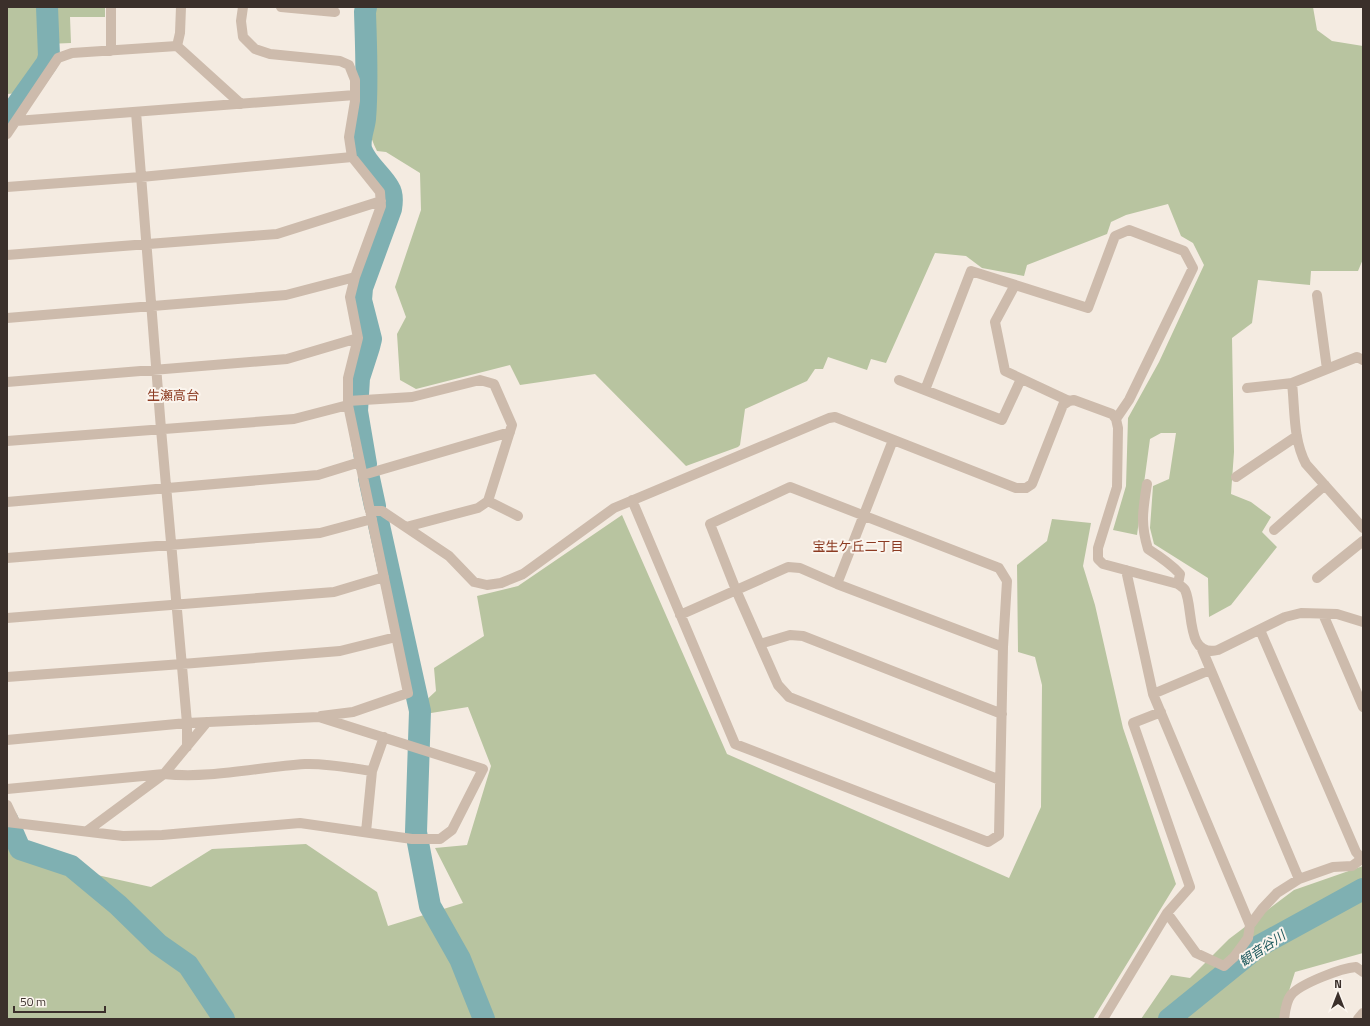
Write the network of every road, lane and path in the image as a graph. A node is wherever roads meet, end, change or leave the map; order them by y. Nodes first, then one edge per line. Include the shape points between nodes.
1 (111, 7) edge
2 (180, 7) edge
3 (243, 7) edge
4 (281, 7) edge
5 (335, 12) dead end
6 (177, 46) junction
7 (111, 50) junction
8 (355, 95) junction
9 (241, 104) junction
10 (136, 112) junction
11 (16, 121) junction
12 (7, 134) edge
13 (352, 157) junction
14 (141, 177) junction
15 (7, 188) edge
16 (381, 201) junction
17 (146, 244) junction
18 (7, 255) edge
19 (356, 277) junction
20 (1015, 285) junction
21 (1317, 295) dead end
22 (151, 307) junction
23 (7, 318) edge
24 (358, 338) junction
25 (1363, 360) edge
26 (156, 369) junction
27 (1327, 369) junction
28 (1021, 379) junction
29 (899, 380) dead end
30 (7, 382) edge
31 (1292, 383) junction
32 (1247, 388) dead end
33 (924, 390) junction
34 (353, 401) junction
35 (1069, 401) junction
36 (1116, 419) junction
37 (161, 429) junction
38 (510, 432) junction
39 (1297, 436) junction
40 (893, 440) junction
41 (7, 441) edge
42 (360, 462) junction
43 (362, 475) junction
44 (1236, 477) dead end
45 (1146, 484) dead end
46 (1325, 485) junction
47 (166, 488) junction
48 (632, 500) junction
49 (488, 501) junction
50 (7, 502) edge
51 (371, 515) junction
52 (518, 516) dead end
53 (864, 516) junction
54 (406, 527) junction
55 (1363, 528) edge
56 (1274, 530) dead end
57 (1363, 541) edge
58 (171, 545) junction
59 (7, 558) edge
60 (1126, 570) junction
61 (384, 577) junction
62 (1317, 578) dead end
63 (838, 584) junction
64 (1178, 584) junction
65 (736, 590) junction
66 (176, 605) junction
67 (1323, 614) junction
68 (680, 615) junction
69 (7, 618) edge
70 (1363, 622) edge
71 (1260, 630) junction
72 (396, 637) junction
73 (760, 644) junction
74 (1200, 647) junction
75 (1003, 648) junction
76 (182, 664) junction
77 (1210, 670) junction
78 (7, 677) edge
79 (1153, 694) junction
80 (1363, 707) edge
81 (1161, 712) junction
82 (1002, 714) junction
83 (319, 717) junction
84 (207, 722) junction
85 (187, 723) junction
86 (384, 737) junction
87 (7, 740) edge
88 (187, 746) junction
89 (372, 771) junction
90 (164, 774) junction
91 (1000, 780) junction
92 (7, 789) edge
93 (7, 805) edge
94 (11, 822) edge
95 (87, 831) junction
96 (366, 832) junction
97 (1362, 858) edge
98 (1299, 879) junction
99 (1167, 913) junction
100 (1250, 925) junction
101 (1363, 972) edge
102 (1363, 1013) edge
103 (1103, 1019) edge
104 (1284, 1019) edge
105 (1358, 1019) edge

1 - 7 street
2 - 6 street
3 - 8 street via 243,37 255,49 270,54 340,61 349,65 356,80
4 - 5 street
6 - 7 street
6 - 9 street
7 - 11 street via 72,53 58,58
8 - 9 street
8 - 13 street via 349,137
9 - 10 street
10 - 11 street
10 - 14 street
11 - 12 street
13 - 14 street
13 - 16 street via 380,192
14 - 15 street
14 - 17 street
16 - 17 street via 277,234
16 - 19 street
17 - 18 street
17 - 22 street
19 - 22 street via 286,295
19 - 24 street via 350,297
20 - 28 street via 995,322 1004,371
20 - 33 street via 971,271
20 - 36 street via 1088,308 1116,236 1129,230 1184,251 1193,268 1129,400
21 - 27 street
22 - 23 street
22 - 26 street
24 - 26 street via 287,359
24 - 34 street via 348,378
25 - 27 street via 1357,357
26 - 30 street
26 - 37 street
27 - 31 street
28 - 33 street via 1002,420
28 - 35 street
29 - 33 street
31 - 32 street
31 - 39 street
34 - 37 street via 294,419
34 - 38 street via 412,397 480,380 494,384 512,425
34 - 42 street
35 - 36 street via 1074,400 1112,414
35 - 40 street via 1063,405 1032,484 1026,488 1016,488
36 - 60 street via 1117,487 1098,548 1098,559 1103,564
37 - 41 street
37 - 47 street
38 - 43 street
38 - 49 street
39 - 44 street
39 - 46 street via 1300,454
40 - 48 street via 835,417 829,418
40 - 53 street
42 - 43 street
42 - 47 street via 318,475
43 - 51 street
45 - 64 street via 1143,534 1148,549 1180,574
46 - 55 street
46 - 56 street
47 - 50 street
47 - 58 street
48 - 54 street via 614,508 523,574 501,584 487,585 474,582 449,556
48 - 68 street
49 - 52 street
49 - 54 street via 478,508
51 - 54 street via 382,511
51 - 58 street via 320,533
51 - 61 street
53 - 63 street
53 - 65 street via 790,487 710,524
53 - 75 street via 999,568 1007,581
57 - 62 street
58 - 59 street
58 - 66 street
60 - 64 street
60 - 79 street
61 - 66 street via 334,592
61 - 72 street
63 - 65 street via 800,568 788,567
63 - 75 street
64 - 74 street via 1185,589 1194,636
65 - 68 street
65 - 73 street
66 - 69 street
66 - 76 street
67 - 70 street via 1337,614
67 - 71 street via 1301,613 1285,617
67 - 80 street
68 - 91 street via 735,744 988,842 999,835
71 - 74 street via 1211,652
71 - 97 street via 1356,852
72 - 76 street via 340,651
72 - 83 street via 408,693 353,712
73 - 82 street via 790,635 803,636
73 - 91 street via 778,685 788,697
74 - 77 street
75 - 82 street
76 - 78 street
76 - 85 street
77 - 79 street
77 - 98 street
79 - 81 street
81 - 99 street via 1133,723 1190,886
81 - 100 street
82 - 91 street
83 - 84 street
83 - 86 street
84 - 85 street
84 - 88 street
85 - 87 street
85 - 88 street
86 - 89 street
86 - 96 street via 483,769 452,830 440,839 416,839
88 - 90 street
89 - 90 street via 306,764 185,776
89 - 96 street
90 - 92 street
90 - 95 street
93 - 94 street
94 - 95 street
95 - 96 street via 123,836 162,835 300,823
97 - 98 street via 1352,866 1333,867
98 - 100 street via 1277,893
99 - 100 street via 1196,952 1224,966 1248,938
99 - 103 street
101 - 104 street via 1356,966 1346,968 1300,987 1290,996
102 - 105 street

